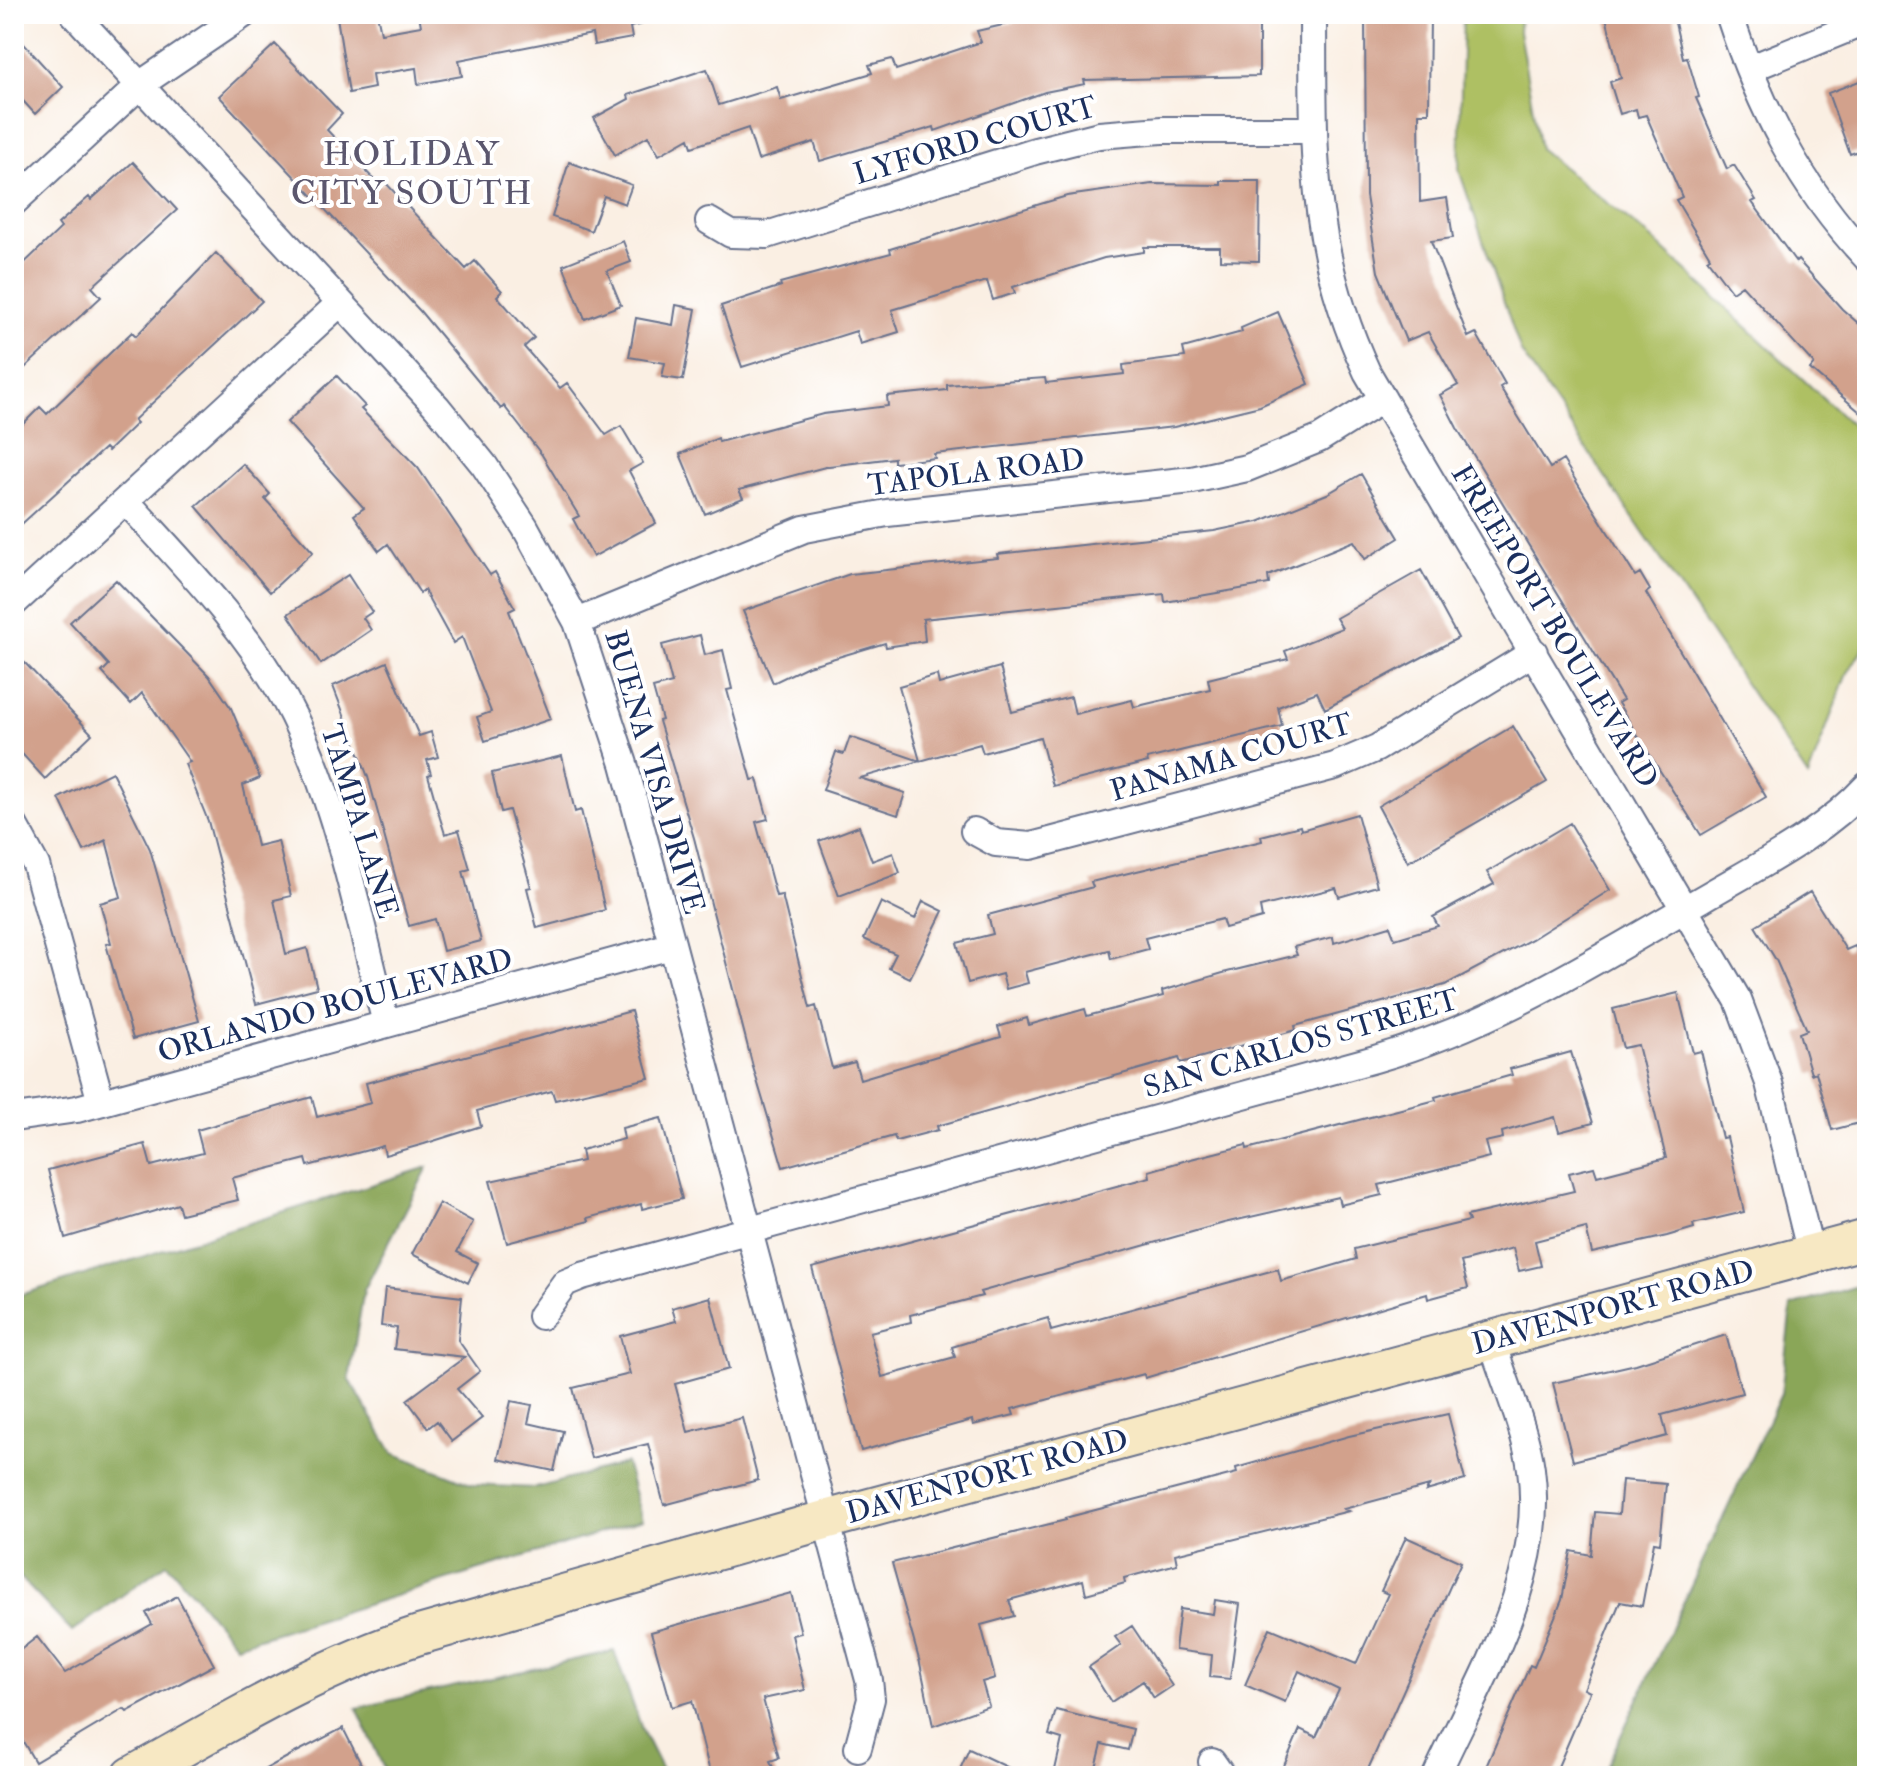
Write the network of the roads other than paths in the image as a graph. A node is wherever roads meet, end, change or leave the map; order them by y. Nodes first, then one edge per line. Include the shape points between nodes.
1 (74, 14) edge
2 (244, 14) edge
3 (1313, 14) edge
4 (1729, 14) edge
5 (1867, 21) edge
6 (1749, 69) junction
7 (141, 84) junction
8 (1314, 130) junction
9 (14, 202) edge
10 (709, 221) dead end
11 (1867, 258) edge
12 (340, 303) junction
13 (1383, 399) junction
14 (126, 501) junction
15 (14, 603) edge
16 (577, 622) junction
17 (1534, 652) junction
18 (1867, 786) edge
19 (14, 825) edge
20 (974, 831) dead end
21 (1685, 908) junction
22 (671, 946) junction
23 (386, 1023) junction
24 (101, 1102) junction
25 (14, 1118) edge
26 (747, 1229) junction
27 (1867, 1239) edge
28 (1811, 1254) junction
29 (541, 1316) dead end
30 (1491, 1339) junction
31 (825, 1520) junction
32 (858, 1748) dead end
33 (132, 1776) edge
34 (1436, 1776) edge

1 - 7 street, BUENA VISA DRIVE
2 - 7 street
3 - 8 street, FREEPORT BOULEVARD
4 - 6 street
5 - 6 street
6 - 11 street via 1804,180
7 - 9 street
7 - 12 street, BUENA VISA DRIVE
8 - 10 street, LYFORD COURT via 1129,130 1057,144 767,235 731,234
8 - 13 street, FREEPORT BOULEVARD via 1327,264 1352,338
12 - 14 street
12 - 16 street, BUENA VISA DRIVE via 484,465
13 - 16 street, TAPOLA ROAD via 1319,439 1247,468 1192,480 887,513 804,529
13 - 17 street, FREEPORT BOULEVARD
14 - 15 street
14 - 23 street, TAMPA LANE via 225,612 261,660 297,724 328,807
16 - 22 street, BUENA VISA DRIVE via 624,764
17 - 20 street, PANAMA COURT via 1377,748 1335,766 1031,846 996,843
17 - 21 street, FREEPORT BOULEVARD
18 - 21 street, SAN CARLOS STREET via 1839,813 1785,850
19 - 24 street via 43,887
21 - 26 street, SAN CARLOS STREET via 1535,996 1420,1046
21 - 28 street, FREEPORT BOULEVARD via 1738,1000 1769,1083
22 - 23 street, ORLANDO BOULEVARD
22 - 26 street, BUENA VISA DRIVE
23 - 24 street, ORLANDO BOULEVARD
24 - 25 street, ORLANDO BOULEVARD
26 - 29 street, SAN CARLOS STREET via 573,1279
26 - 31 street, BUENA VISA DRIVE
27 - 28 street, DAVENPORT ROAD
28 - 30 street, DAVENPORT ROAD
30 - 31 street, DAVENPORT ROAD
30 - 34 street via 1531,1467 1533,1521 1519,1593
31 - 32 street, BUENA VISA DRIVE via 869,1680 870,1709
31 - 33 street, DAVENPORT ROAD via 389,1645 295,1686

